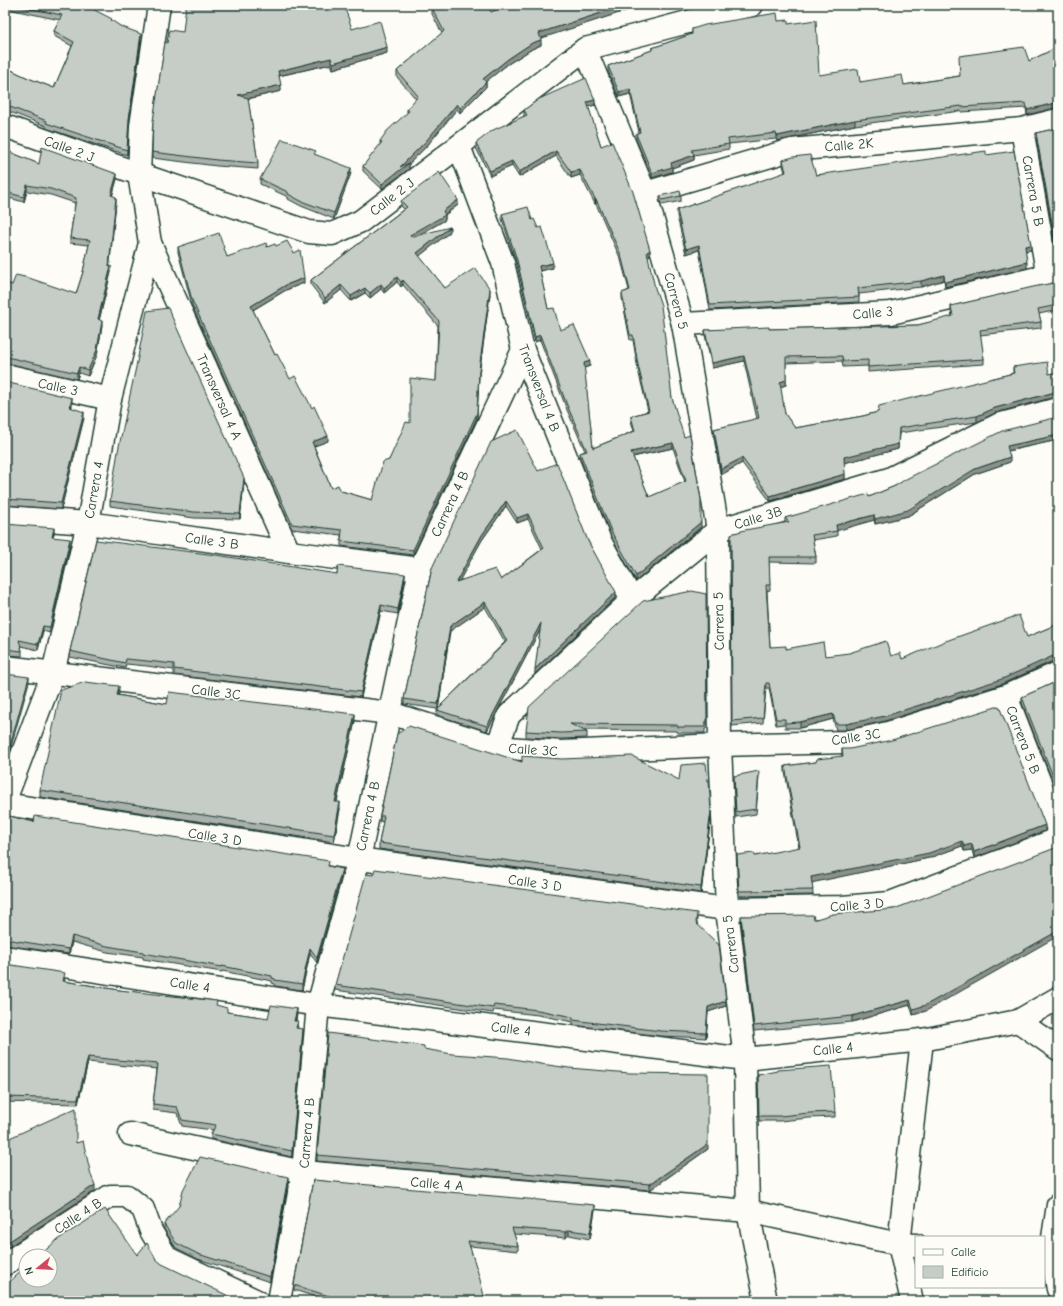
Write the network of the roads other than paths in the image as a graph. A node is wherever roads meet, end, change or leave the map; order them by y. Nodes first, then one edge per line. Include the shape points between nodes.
1 (159, 5) edge
2 (752, 5) edge
3 (585, 49) junction
4 (1058, 120) edge
5 (5, 126) edge
6 (1022, 129) junction
7 (459, 146) junction
8 (139, 174) junction
9 (646, 194) junction
10 (150, 243) junction
11 (1053, 275) edge
12 (683, 324) junction
13 (523, 350) junction
14 (5, 375) edge
15 (110, 399) junction
16 (1058, 409) edge
17 (5, 516) edge
18 (88, 523) junction
19 (718, 530) junction
20 (289, 552) junction
21 (420, 570) junction
22 (632, 600) junction
23 (5, 667) edge
24 (53, 673) junction
25 (1058, 673) edge
26 (1006, 696) junction
27 (390, 713) junction
28 (720, 745) junction
29 (497, 747) junction
30 (5, 800) edge
31 (5, 804) edge
32 (1058, 829) edge
33 (1058, 839) edge
34 (359, 859) junction
35 (727, 909) junction
36 (5, 957) edge
37 (1058, 998) edge
38 (318, 1004) junction
39 (1018, 1021) junction
40 (922, 1040) junction
41 (1058, 1050) edge
42 (745, 1059) junction
43 (130, 1134) dead end
44 (303, 1172) junction
45 (1058, 1205) edge
46 (748, 1211) junction
47 (907, 1244) edge
48 (1051, 1251) edge
49 (5, 1264) edge
50 (1058, 1289) edge
51 (257, 1301) edge
52 (279, 1301) edge
53 (766, 1301) edge
54 (912, 1301) edge

1 - 8 street, Carrera 4 via 141,126
2 - 3 street, Calle 2 J
3 - 7 street, Calle 2 J
3 - 9 street, Carrera 5
4 - 6 street, Calle 2K
5 - 8 street, Calle 2 J
6 - 9 street, Calle 2K via 791,150
6 - 11 street, Carrera 5 B
7 - 8 street, Calle 2 J via 361,221 332,234 308,232
7 - 13 street, Transversal 4 B via 503,263
8 - 10 street, Carrera 4
9 - 12 street, Carrera 5
10 - 15 street, Carrera 4
10 - 20 street, Transversal 4 A
11 - 12 street, Calle 3 via 891,313
12 - 19 street, Carrera 5
13 - 21 street, Carrera 4 B
13 - 22 street, Transversal 4 B via 600,541
14 - 15 street, Calle 3
15 - 18 street, Carrera 4
16 - 19 street, Calle 3B via 998,425 889,479
17 - 18 street, Calle 3 B
18 - 20 street, Calle 3 B
18 - 24 street, Carrera 4
19 - 22 street, Calle 3B
19 - 28 street, Carrera 5
20 - 21 street, Calle 3 B
21 - 27 street, Carrera 4 B
22 - 29 street, Calle 3B via 510,715
23 - 24 street, Calle 3C
24 - 27 street, Calle 3C
24 - 30 street, Carrera 4
25 - 26 street, Calle 3C
26 - 28 street, Calle 3C via 888,733 847,742
26 - 32 street, Carrera 5 B
27 - 29 street, Calle 3C
27 - 34 street, Carrera 4 B
28 - 29 street, Calle 3C via 561,752
28 - 35 street, Carrera 5
31 - 34 street, Calle 3 D
33 - 35 street, Calle 3 D via 890,903 842,907
34 - 35 street, Calle 3 D
34 - 38 street, Carrera 4 B
35 - 42 street, Carrera 5
36 - 38 street, Calle 4
37 - 39 street, Calle 4
38 - 42 street, Calle 4
38 - 44 street, Carrera 4 B
39 - 40 street, Calle 4
39 - 41 street
40 - 42 street, Calle 4
40 - 47 street
42 - 46 street, Carrera 5
43 - 44 street, Calle 4 A
44 - 46 street, Calle 4 A
44 - 52 street, Carrera 4 B
45 - 48 street
46 - 47 street, Calle 4 A
46 - 53 street, Carrera 5
47 - 54 street
48 - 50 street
49 - 51 street, Calle 4 B via 110,1196 127,1196 143,1209 151,1231 167,1258

